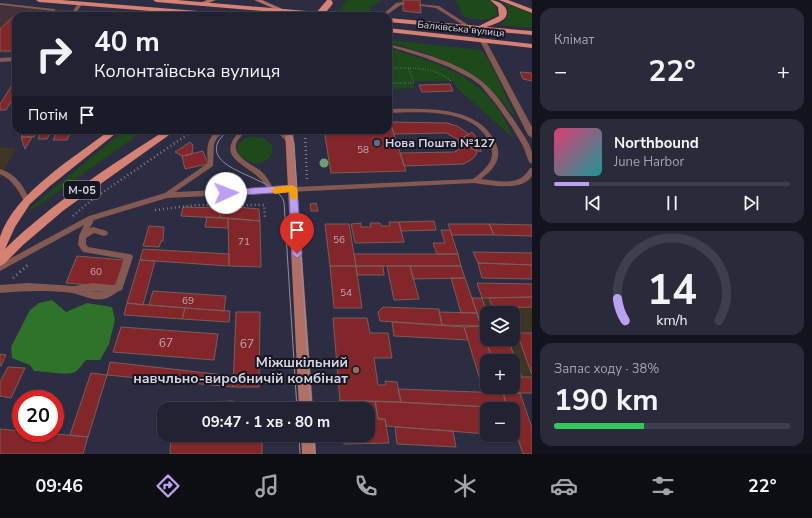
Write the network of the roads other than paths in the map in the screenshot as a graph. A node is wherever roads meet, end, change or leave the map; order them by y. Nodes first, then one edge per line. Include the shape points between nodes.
1 (39, 0) edge
2 (156, 0) edge
3 (213, 0) edge
4 (257, 0) edge
5 (493, 0) edge
6 (502, 0) edge
7 (330, 1) edge
8 (403, 3) dead end
9 (0, 4) edge
10 (80, 4) junction
11 (201, 4) junction
12 (421, 5) dead end
13 (54, 10) dead end
14 (160, 11) junction
15 (284, 11) junction
16 (532, 11) edge
17 (75, 12) edge
18 (164, 12) edge
19 (175, 12) edge
20 (296, 12) edge
21 (321, 12) edge
22 (388, 12) edge
23 (392, 20) edge
24 (471, 28) junction
25 (392, 30) edge
26 (532, 33) edge
27 (482, 41) junction
28 (392, 46) edge
29 (532, 46) edge
30 (12, 59) edge
31 (0, 60) edge
32 (392, 111) edge
33 (111, 134) edge
34 (166, 134) edge
35 (216, 134) edge
36 (240, 134) edge
37 (282, 134) edge
38 (289, 134) edge
39 (532, 136) edge
40 (290, 142) junction
41 (532, 162) edge
42 (532, 170) edge
43 (0, 171) edge
44 (474, 181) junction
45 (293, 188) junction
46 (271, 191) junction
47 (167, 195) junction
48 (27, 201) junction
49 (91, 218) junction
50 (92, 230) junction
51 (104, 233) dead end
52 (83, 236) junction
53 (0, 249) edge
54 (0, 262) edge
55 (0, 268) edge
56 (0, 289) edge
57 (306, 402) edge
58 (308, 442) edge
59 (309, 454) edge

1 - 10 main road
2 - 11 main road
3 - 11 main road
4 - 15 main road
5 - 24 main road via 502,7 502,17 493,23
6 - 16 main road
7 - 21 main road, bridge
8 - 22 lane
9 - 13 lane
10 - 14 main road
10 - 17 lane
11 - 15 main road
12 - 24 lane via 437,7
14 - 18 main road
14 - 19 main road
15 - 20 main road
23 - 24 main road, Балківська вулиця
24 - 26 main road, Балківська вулиця
25 - 27 main road, Балківська вулиця
27 - 29 main road, Балківська вулиця
27 - 39 street
28 - 41 lane via 451,67 482,85 494,97 520,135
30 - 31 street
32 - 44 lane via 424,110 461,116 483,130 491,139 495,159 486,173
33 - 48 main road
34 - 54 main road, М-05 via 64,204 27,234
35 - 47 lane via 210,144 212,164
36 - 46 lane via 233,145 234,154 238,161 263,177
37 - 40 lane
38 - 40 main road
40 - 45 main road
42 - 44 lane via 529,178 516,183
43 - 48 lane via 20,184
44 - 45 lane
45 - 46 lane
45 - 57 main road
46 - 47 lane
47 - 49 lane
48 - 53 main road via 11,225
49 - 50 lane
49 - 52 lane
49 - 55 lane
50 - 51 lane
50 - 52 lane
52 - 56 lane via 82,245 86,250 129,257 121,284 106,296 74,290 28,287
58 - 59 main road

